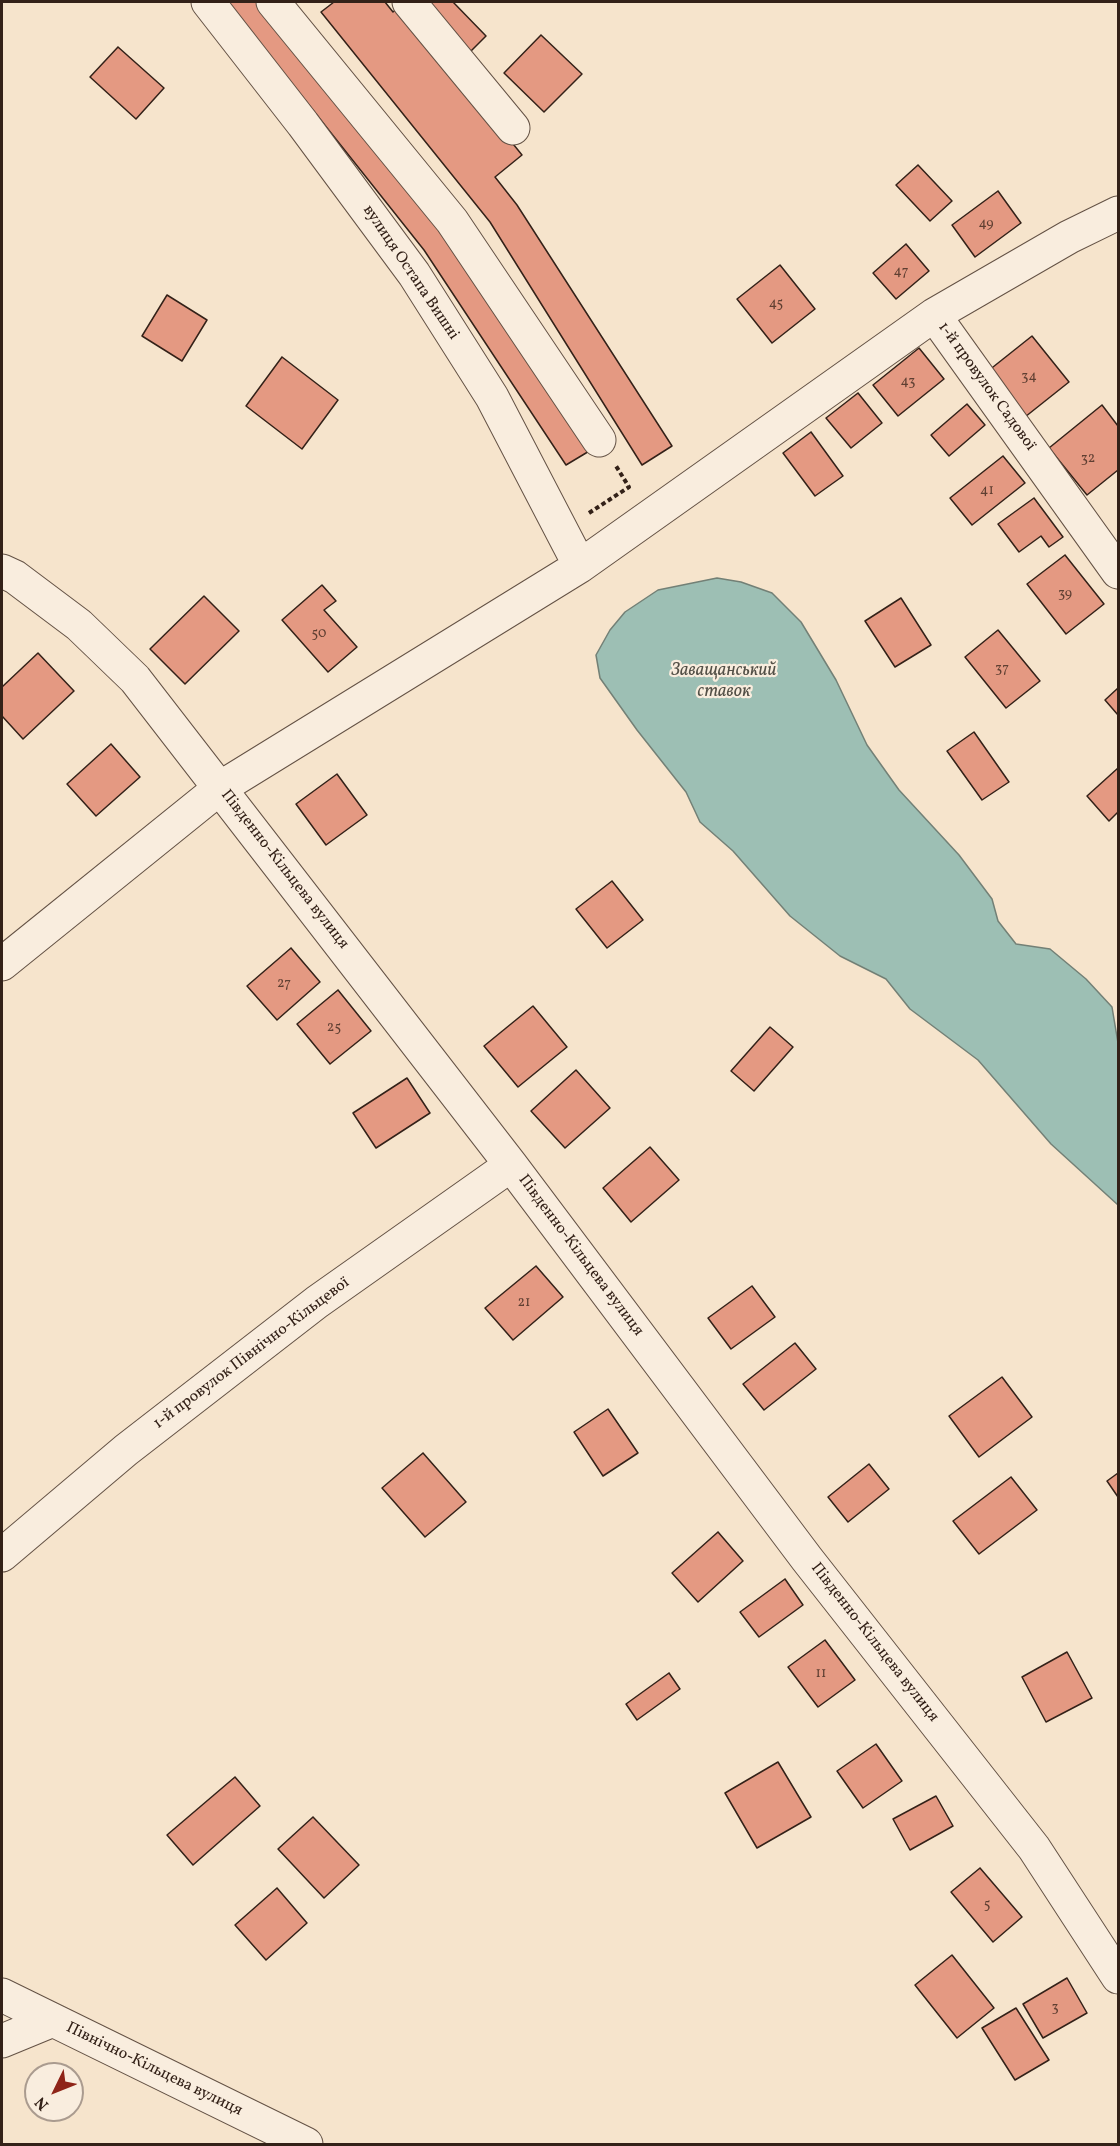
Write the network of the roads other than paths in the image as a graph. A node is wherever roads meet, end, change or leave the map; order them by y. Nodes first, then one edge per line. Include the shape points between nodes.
1 (208, 2) edge
2 (273, 2) edge
3 (409, 2) edge
4 (513, 128) dead end
5 (1119, 213) edge
6 (934, 315) junction
7 (599, 440) road end
8 (580, 566) junction
9 (2, 571) edge
10 (1119, 572) edge
11 (220, 788) junction
12 (2, 964) edge
13 (511, 1165) junction
14 (2, 1555) edge
15 (1119, 1977) edge
16 (2, 1995) edge
17 (53, 2020) junction
18 (2, 2041) edge
19 (306, 2145) edge

1 - 8 street, вулиця Остапа Вишні via 414,274 492,397
2 - 7 street via 452,221
3 - 4 street
5 - 6 street, 1-й провулок Садової via 1069,237
6 - 8 street
6 - 10 street, 1-й провулок Садової
8 - 11 street
9 - 11 street, Південно-Кільцева вулиця via 79,625 135,679
11 - 12 street
11 - 13 street, Південно-Кільцева вулиця
13 - 14 street, 1-й провулок Північно-Кільцевої via 317,1302 126,1450
13 - 15 street, Південно-Кільцева вулиця via 807,1559 1034,1848
16 - 17 street, Північно-Кільцева вулиця
17 - 18 street
17 - 19 street, Північно-Кільцева вулиця

